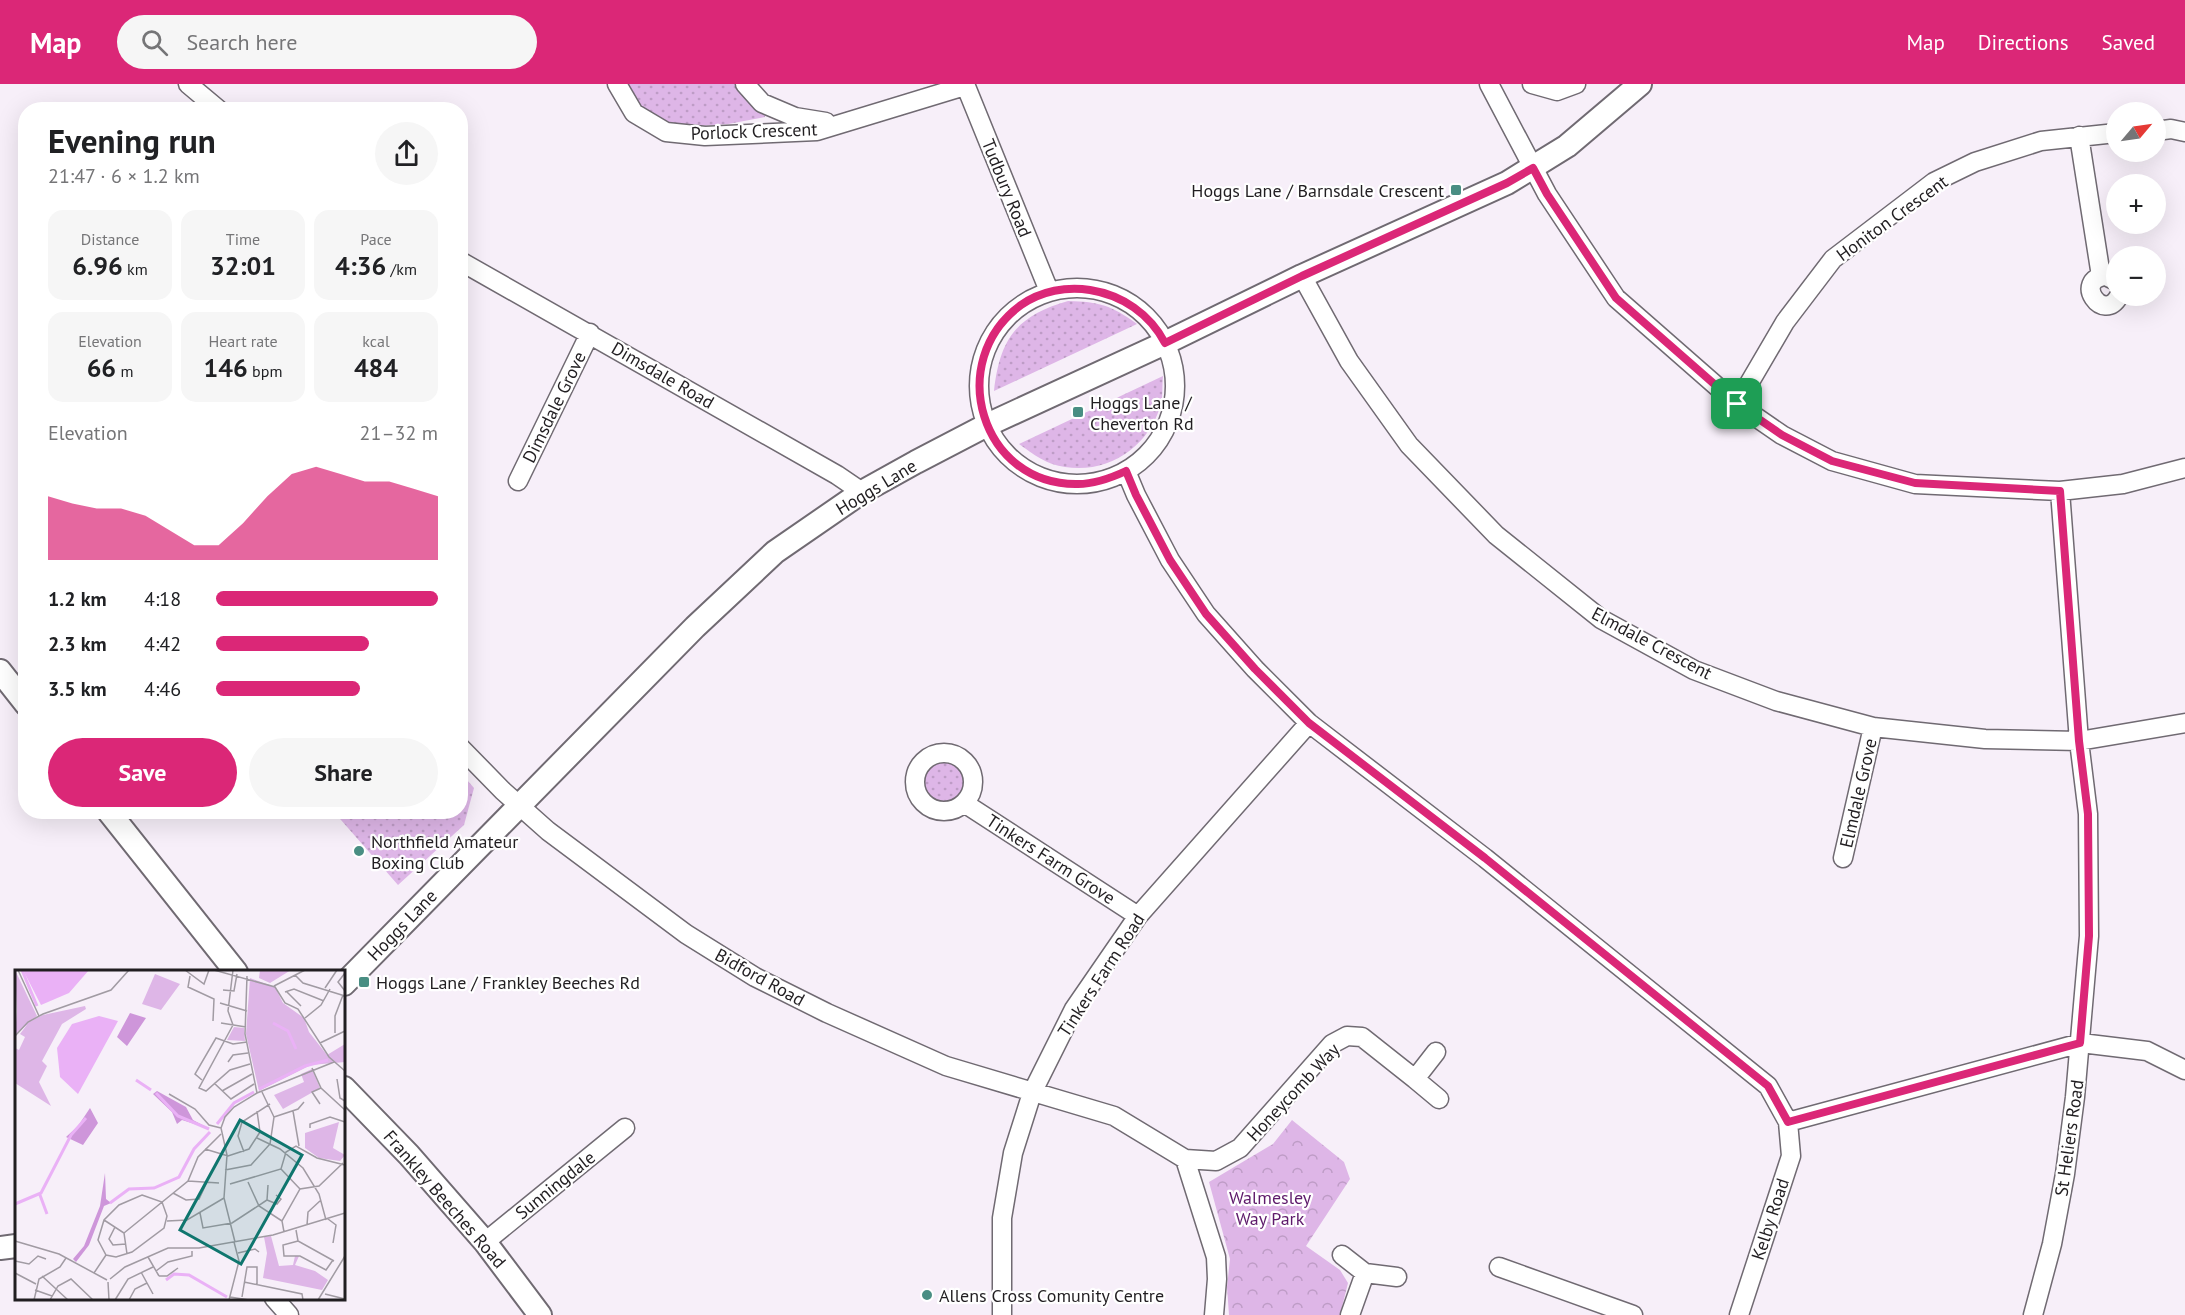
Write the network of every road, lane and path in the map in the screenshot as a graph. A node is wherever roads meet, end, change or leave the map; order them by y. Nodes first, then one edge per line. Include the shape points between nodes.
1 (188, 84) edge
2 (616, 84) edge
3 (745, 84) edge
4 (1489, 84) edge
5 (1532, 84) edge
6 (1576, 84) edge
7 (1640, 84) edge
8 (965, 85) edge
9 (209, 102) edge
10 (840, 124) junction
11 (2166, 129) edge
12 (2185, 132) edge
13 (2106, 134) edge
14 (2079, 136) junction
15 (1533, 168) junction
16 (468, 265) edge
17 (2106, 265) edge
18 (1302, 276) junction
19 (2106, 280) edge
20 (1049, 291) junction
21 (2106, 305) edge
22 (590, 333) junction
23 (1165, 343) junction
24 (1737, 404) junction
25 (987, 425) junction
26 (2185, 468) edge
27 (1126, 471) junction
28 (518, 481) dead end
29 (2060, 491) junction
30 (862, 492) junction
31 (0, 671) edge
32 (18, 694) edge
33 (1309, 723) junction
34 (2185, 723) edge
35 (1873, 727) junction
36 (2079, 741) junction
37 (468, 755) edge
38 (964, 803) dead end
39 (518, 805) junction
40 (115, 819) edge
41 (1843, 858) dead end
42 (1138, 916) junction
43 (234, 970) edge
44 (345, 983) edge
45 (2080, 1043) junction
46 (1436, 1053) dead end
47 (2185, 1070) edge
48 (1415, 1079) junction
49 (345, 1089) edge
50 (1032, 1093) junction
51 (1439, 1099) dead end
52 (1788, 1122) junction
53 (625, 1128) dead end
54 (1185, 1159) junction
55 (485, 1242) junction
56 (15, 1246) edge
57 (0, 1248) edge
58 (1341, 1256) dead end
59 (1499, 1267) dead end
60 (1365, 1273) junction
61 (1397, 1277) dead end
62 (275, 1300) edge
63 (290, 1315) edge
64 (540, 1315) edge
65 (1002, 1315) edge
66 (1214, 1315) edge
67 (1350, 1315) edge
68 (1633, 1315) edge
69 (1739, 1315) edge
70 (2033, 1315) edge

1 - 9 street
2 - 10 street, Porlock Crescent via 634,113 666,132 705,136 817,131
3 - 10 street, Porlock Crescent via 762,103 795,117
4 - 15 street
5 - 6 street via 1557,91
7 - 15 street, Hoggs Lane via 1567,146
8 - 10 street, Porlock Crescent
8 - 20 street, Tudbury Road
11 - 12 street
13 - 14 street, Honiton Crescent
14 - 17 street
14 - 24 street, Honiton Crescent via 2041,141 1975,162 1934,182 1833,259 1785,322
15 - 18 street, Hoggs Lane
15 - 24 street via 1616,298
16 - 22 street, Dimsdale Road
18 - 23 street, Hoggs Lane
18 - 35 street, Elmdale Crescent via 1349,361 1409,445 1496,535 1601,620 1694,670 1776,701
19 - 21 street via 2091,286 2091,290 2094,299
20 - 23 street via 1078,288 1107,292 1136,308 1159,330
20 - 25 street via 1011,312 989,341 979,379
22 - 28 street, Dimsdale Grove
22 - 30 street, Dimsdale Road
23 - 25 street, Hoggs Lane
23 - 27 street via 1174,371 1170,417 1148,454
24 - 29 street via 1782,435 1832,461 1905,481
25 - 27 street via 994,440 1013,461 1045,479 1079,484 1104,481
25 - 30 street, Hoggs Lane
26 - 29 street via 2123,484
27 - 33 street via 1170,560 1206,614
29 - 36 street, St Heliers Road
30 - 39 street, Hoggs Lane via 774,552
31 - 32 street
33 - 42 street, Tinkers Farm Road
33 - 52 street via 1485,858 1768,1086
34 - 36 street, Elmdale Crescent
35 - 36 street, Elmdale Crescent via 1985,739
35 - 41 street, Elmdale Grove
36 - 45 street, St Heliers Road via 2088,814 2089,936
37 - 39 street, Bidford Road
38 - 42 street, Tinkers Farm Grove
39 - 44 street, Hoggs Lane
39 - 50 street, Bidford Road via 686,934 756,977 946,1066
40 - 43 street
42 - 50 street, Tinkers Farm Road via 1074,1009
45 - 47 street via 2147,1051
45 - 52 street
45 - 70 street, St Heliers Road via 2065,1174
46 - 48 street
48 - 51 street, Honeycomb Way
48 - 54 street, Honeycomb Way via 1362,1037 1347,1036 1332,1044 1240,1148 1216,1161
49 - 55 street, Frankley Beeches Road
50 - 54 street, Honeycomb Way via 1114,1116
50 - 65 street, Tinkers Farm Road via 1013,1153 1002,1218
52 - 69 street, Kelby Road via 1791,1156
53 - 55 street, Sunningdale
54 - 66 street via 1216,1257
55 - 64 street, Frankley Beeches Road
56 - 57 street
58 - 60 street
59 - 68 street
60 - 61 street
60 - 67 street
62 - 63 street

